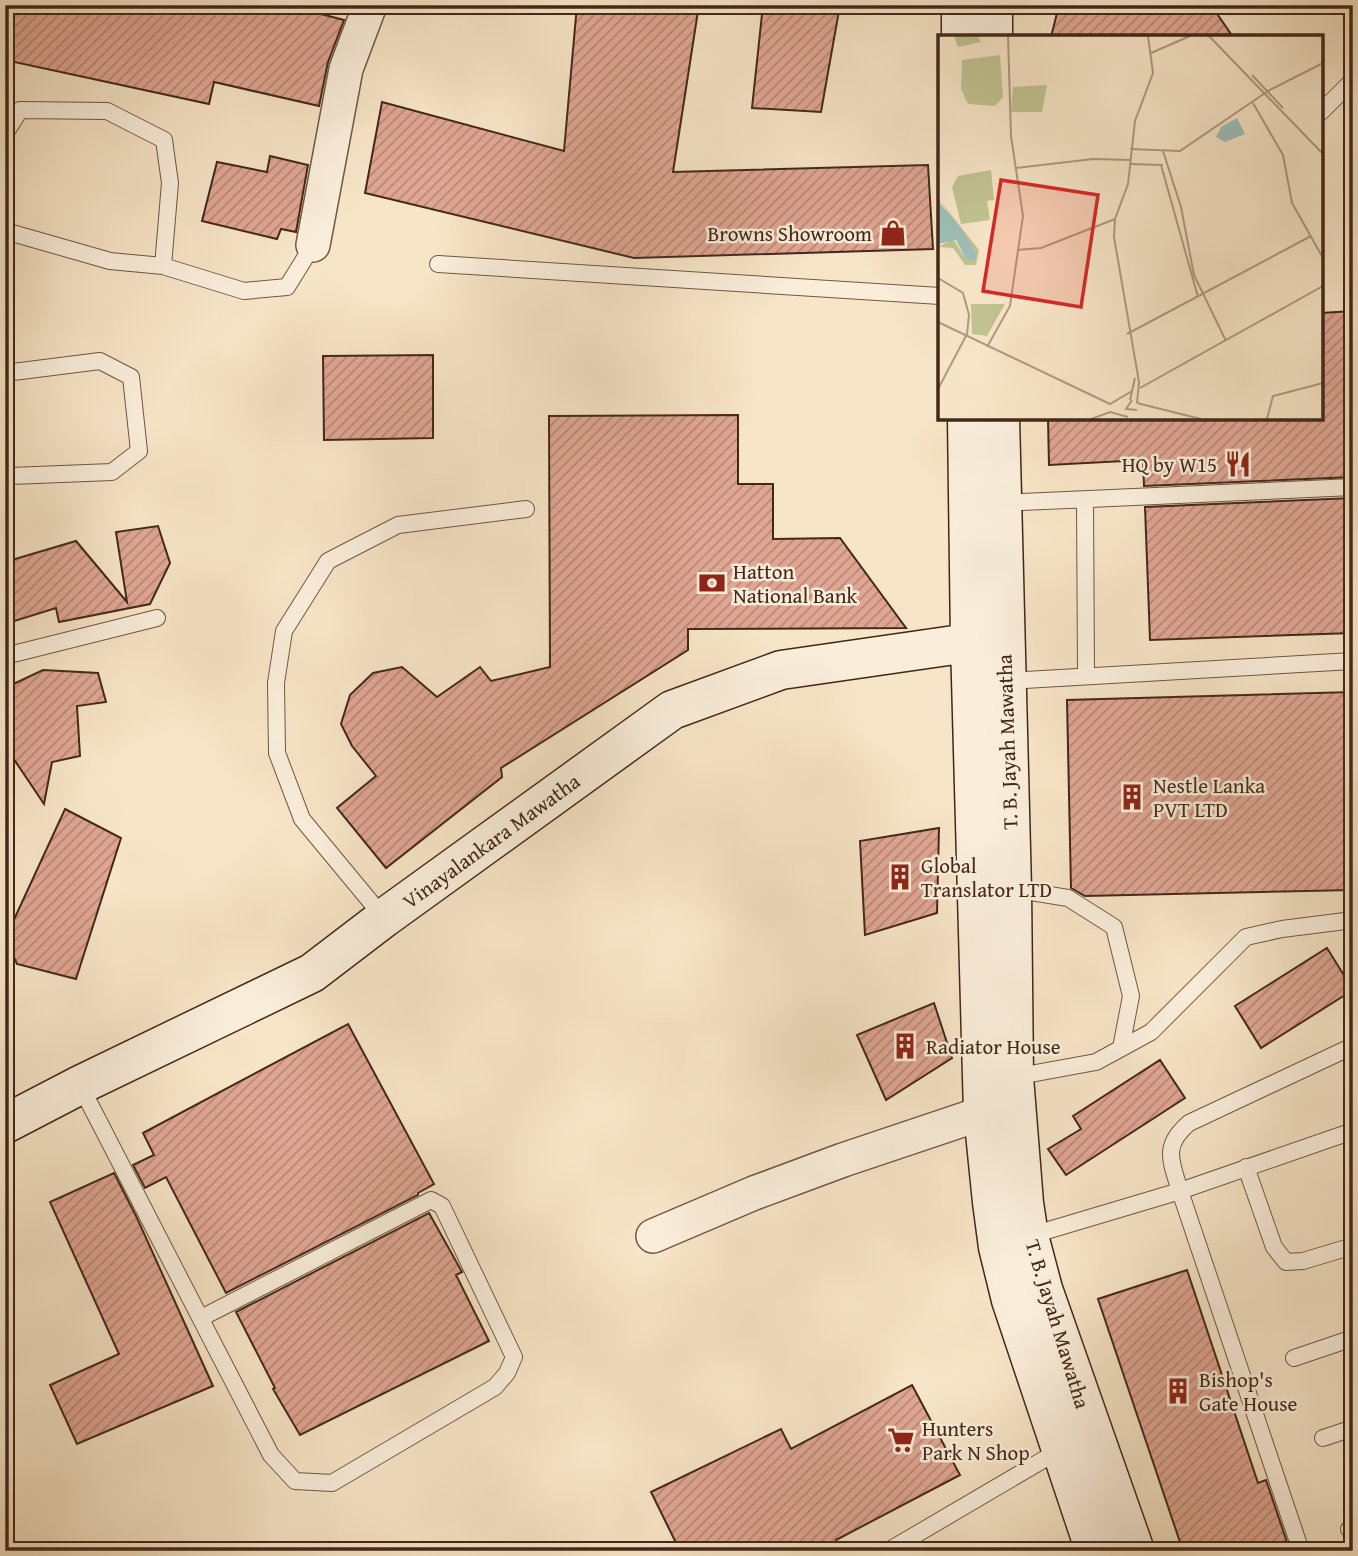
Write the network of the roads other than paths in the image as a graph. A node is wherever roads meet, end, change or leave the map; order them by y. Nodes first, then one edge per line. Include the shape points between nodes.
1 (961, 5) edge
2 (993, 5) edge
3 (1351, 5) edge
4 (369, 7) edge
5 (1353, 16) edge
6 (961, 35) edge
7 (993, 35) edge
8 (1353, 80) edge
9 (1323, 109) edge
10 (5, 134) edge
11 (5, 231) edge
12 (313, 245) joint
13 (439, 264) dead end
14 (163, 266) junction
15 (938, 296) edge
16 (5, 373) edge
17 (967, 420) edge
18 (1000, 420) edge
19 (5, 471) edge
20 (1353, 486) edge
21 (1085, 500) junction
22 (1002, 503) junction
23 (526, 509) dead end
24 (157, 618) dead end
25 (987, 640) junction
26 (5, 656) edge
27 (1353, 661) edge
28 (1086, 675) junction
29 (1005, 681) junction
30 (1012, 889) junction
31 (384, 918) junction
32 (1353, 920) edge
33 (1353, 1045) edge
34 (1121, 1048) junction
35 (1014, 1077) junction
36 (80, 1085) junction
37 (983, 1113) junction
38 (5, 1124) edge
39 (1353, 1131) edge
40 (1246, 1167) junction
41 (1180, 1191) junction
42 (653, 1236) dead end
43 (1030, 1236) junction
44 (1353, 1246) edge
45 (201, 1318) junction
46 (1353, 1338) edge
47 (1294, 1357) dead end
48 (1353, 1428) edge
49 (1323, 1438) dead end
50 (1060, 1450) junction
51 (888, 1551) edge
52 (1095, 1551) edge
53 (1135, 1551) edge
54 (1301, 1551) edge

1 - 6 main road
2 - 7 main road
3 - 5 lane
4 - 12 street via 346,69
8 - 9 lane
10 - 14 lane via 20,110 107,111 164,141 170,183
11 - 14 lane via 110,261
12 - 14 lane via 287,287 243,291
13 - 15 lane
16 - 19 lane via 100,361 131,377 139,451 112,472 11,476
17 - 25 main road, T. B. Jayah Mawatha
18 - 22 main road, T. B. Jayah Mawatha
20 - 21 lane
21 - 22 lane
21 - 28 lane
22 - 25 main road, T. B. Jayah Mawatha
23 - 31 lane via 398,525 328,561 284,631 276,683 278,753 302,819
24 - 26 lane
25 - 29 main road, T. B. Jayah Mawatha
25 - 31 main road, Vinayalankara Mawatha via 781,670 672,710
25 - 37 main road, T. B. Jayah Mawatha
27 - 28 lane
28 - 29 lane
29 - 30 main road, T. B. Jayah Mawatha
30 - 34 lane via 1068,898 1114,927 1131,996
30 - 35 main road, T. B. Jayah Mawatha
31 - 36 main road, Vinayalankara Mawatha via 312,973
32 - 34 lane via 1246,937 1151,1032
33 - 41 lane via 1189,1123 1171,1145
34 - 35 lane via 1096,1062
35 - 43 main road, T. B. Jayah Mawatha
36 - 38 main road, Vinayalankara Mawatha
36 - 45 lane
37 - 42 street via 792,1179
37 - 50 main road, T. B. Jayah Mawatha via 999,1247 1011,1300
39 - 40 lane
40 - 41 lane
40 - 44 lane via 1274,1247 1286,1262
41 - 43 lane
41 - 54 lane
43 - 53 main road, T. B. Jayah Mawatha via 1058,1335
45 - 45 lane via 271,1455 295,1481 332,1483 495,1387 513,1357 442,1206 431,1200
46 - 47 lane
48 - 49 lane
50 - 51 lane
50 - 52 main road, T. B. Jayah Mawatha

